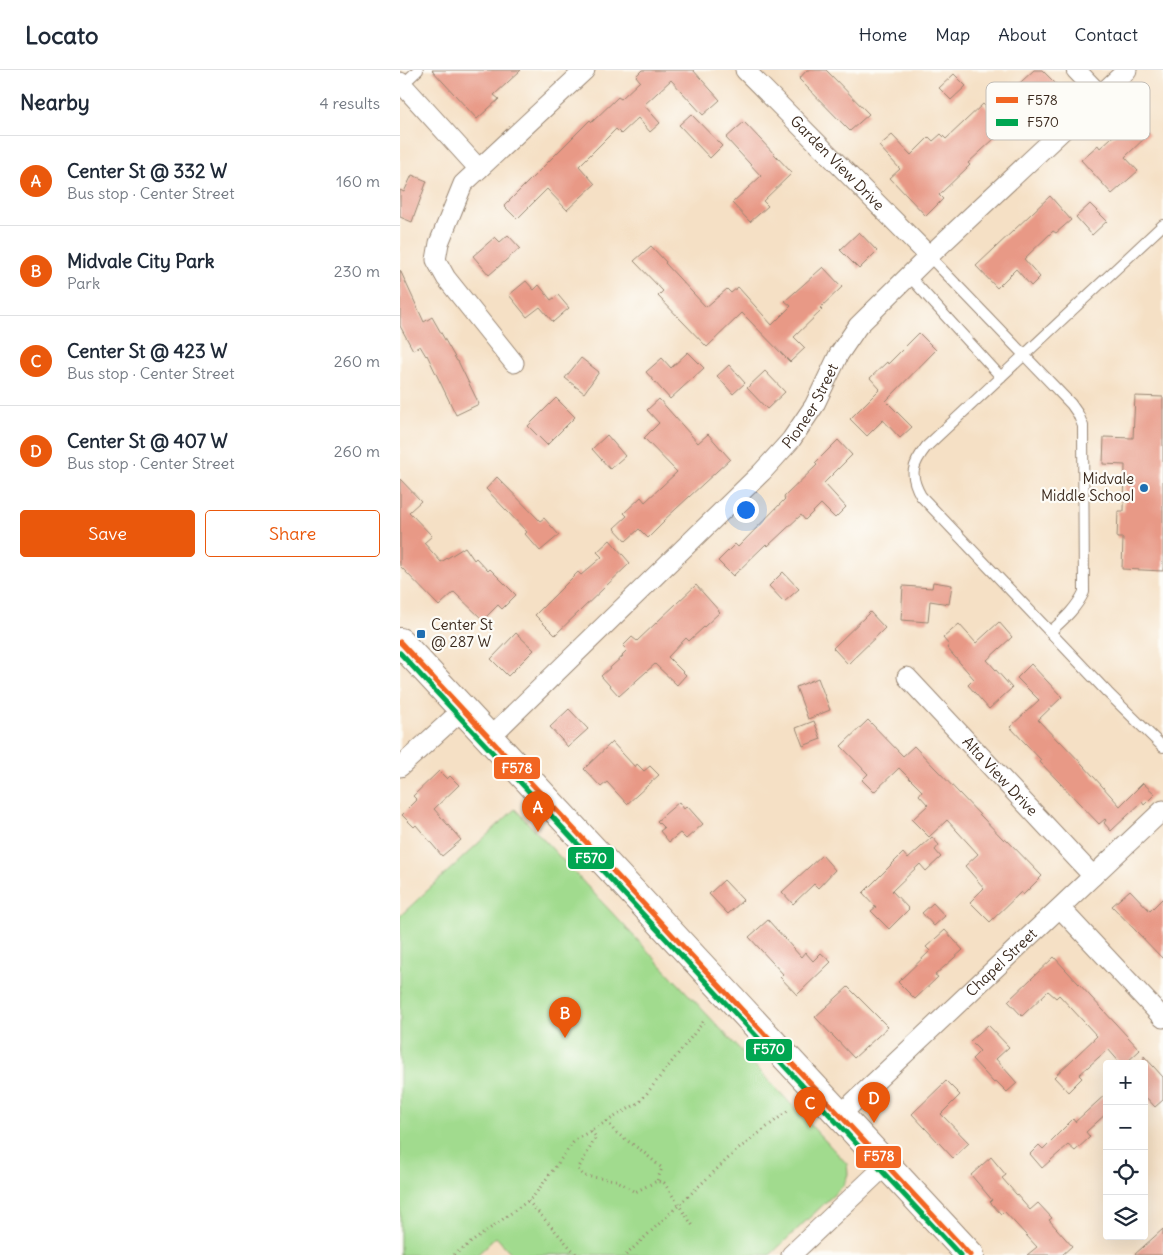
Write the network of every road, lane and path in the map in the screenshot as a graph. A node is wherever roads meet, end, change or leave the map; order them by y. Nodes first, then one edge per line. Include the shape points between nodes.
1 (418, 70) edge
2 (585, 70) edge
3 (745, 70) edge
4 (1076, 70) edge
5 (1127, 70) edge
6 (1087, 82) edge
7 (1115, 82) edge
8 (401, 84) edge
9 (1053, 140) edge
10 (479, 169) junction
11 (1163, 225) edge
12 (929, 256) junction
13 (909, 276) junction
14 (1023, 356) junction
15 (514, 363) dead end
16 (1001, 377) junction
17 (1050, 632) junction
18 (400, 642) edge
19 (907, 677) dead end
20 (462, 710) junction
21 (488, 739) junction
22 (1163, 747) edge
23 (400, 768) edge
24 (1163, 810) edge
25 (1093, 876) junction
26 (1060, 908) junction
27 (1163, 1018) edge
28 (704, 1021) dead end
29 (789, 1110) dead end
30 (840, 1115) junction
31 (607, 1121) junction
32 (591, 1131) junction
33 (886, 1165) junction
34 (658, 1181) junction
35 (528, 1201) junction
36 (679, 1205) junction
37 (693, 1226) dead end
38 (454, 1255) edge
39 (577, 1255) edge
40 (626, 1255) edge
41 (790, 1255) edge
42 (970, 1255) edge

1 - 8 lane
2 - 10 street
3 - 12 street, Garden View Drive
4 - 6 street
5 - 7 street, Pioneer Street
8 - 10 street
9 - 12 street, Pioneer Street
10 - 15 street via 463,184 457,196 439,242 436,260 446,278
11 - 14 lane
12 - 13 street, Pioneer Street
12 - 14 lane
13 - 16 lane
13 - 21 street, Pioneer Street via 858,326 839,354 814,406 774,459
14 - 16 lane
14 - 17 lane via 1071,404 1083,426 1084,592 1071,613
16 - 17 lane via 926,447 913,471 914,484 920,496
17 - 22 lane
18 - 20 main road
19 - 25 street, Alta View Drive
20 - 21 main road
20 - 23 street
21 - 30 main road
24 - 25 street, Chapel Street
25 - 26 street, Chapel Street
26 - 27 street
26 - 30 street, Chapel Street
28 - 31 path via 640,1102
29 - 36 path via 736,1151
30 - 33 main road
31 - 32 path
31 - 34 path via 615,1132 662,1168
32 - 34 path via 596,1137 578,1169 584,1176 616,1180 635,1192
32 - 35 path via 575,1140
33 - 41 street
33 - 42 main road
34 - 36 path via 664,1183
35 - 38 path
35 - 39 path
36 - 37 path
36 - 40 path

